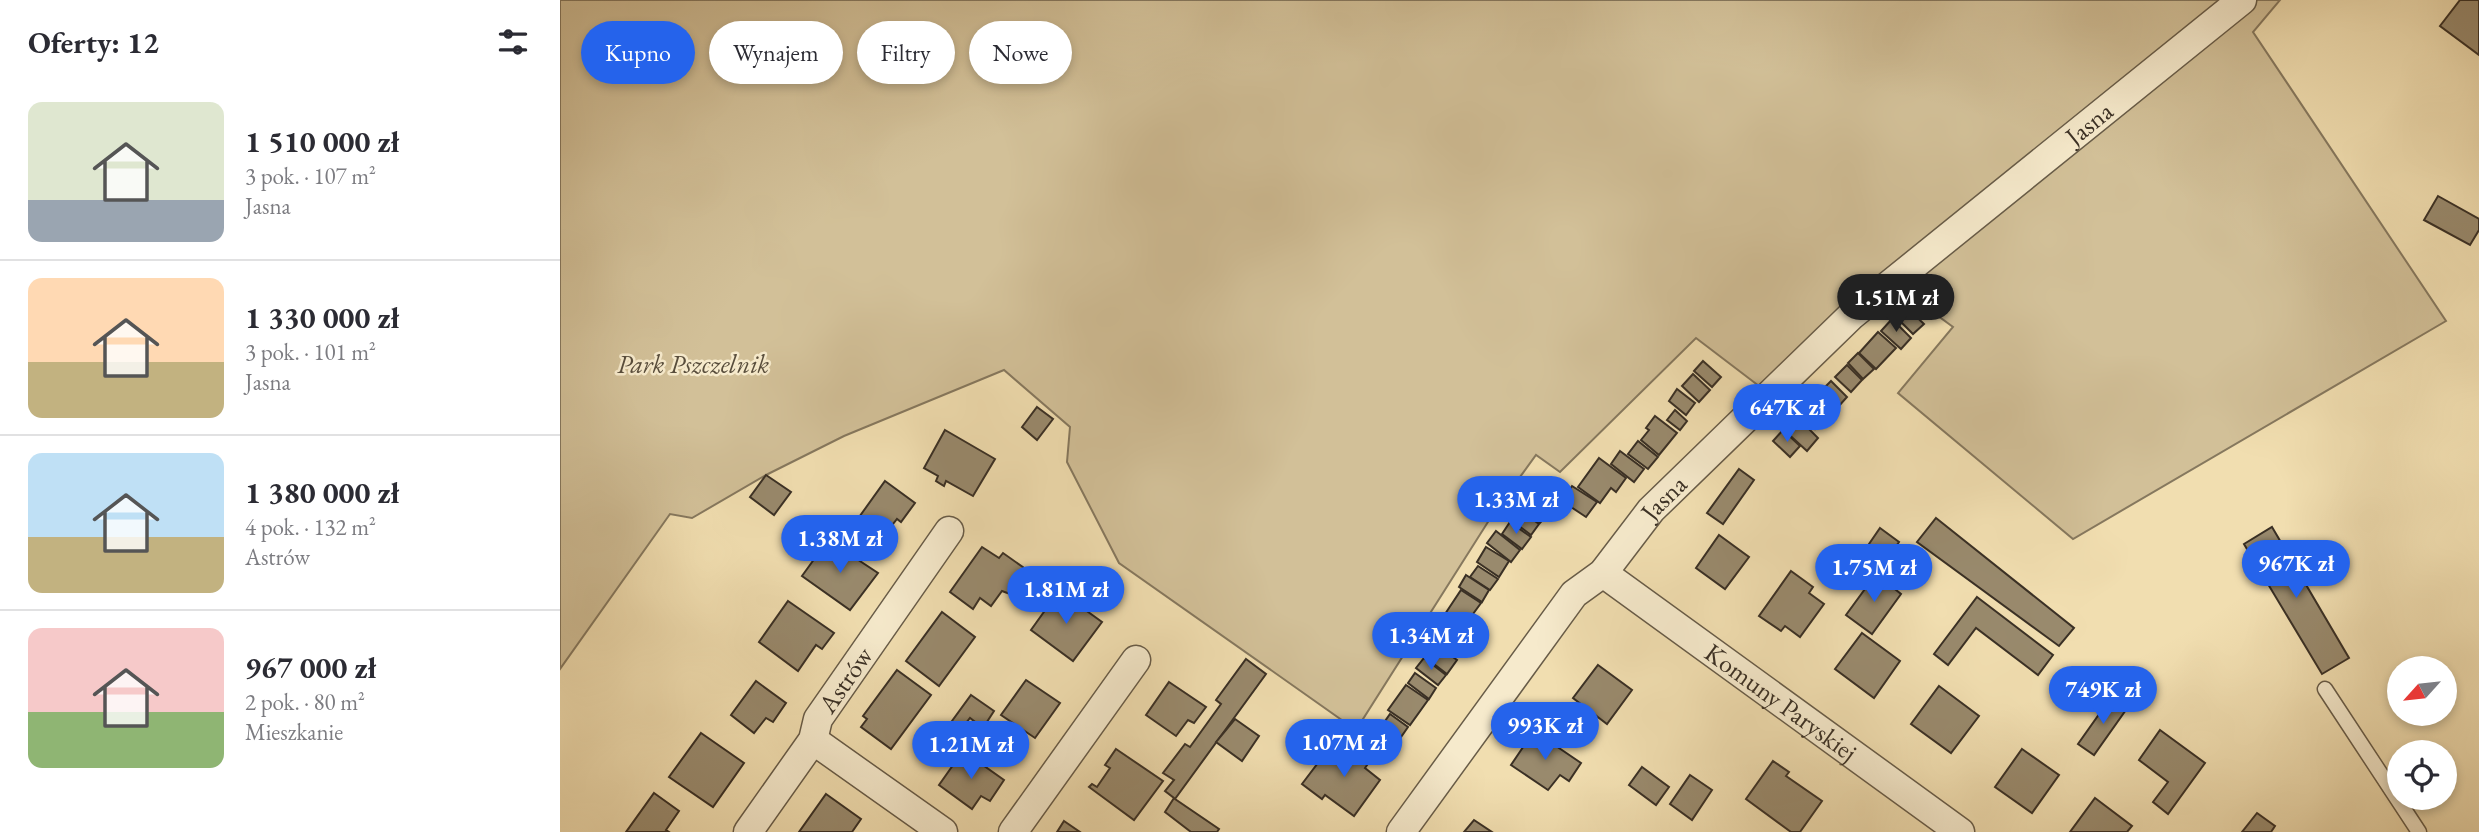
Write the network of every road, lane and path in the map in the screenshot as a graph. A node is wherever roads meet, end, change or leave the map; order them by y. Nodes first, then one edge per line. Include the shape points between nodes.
1 (2242, 0) edge
2 (949, 531) dead end
3 (1603, 573) junction
4 (1136, 660) dead end
5 (2325, 689) dead end
6 (813, 740) junction
7 (748, 832) edge
8 (943, 832) edge
9 (1013, 832) edge
10 (1401, 832) edge
11 (1960, 832) edge
12 (2419, 832) edge

1 - 3 street, Jasna via 1852,315 1651,510
2 - 6 street, Astrów via 818,719
3 - 10 street, Jasna via 1574,594
3 - 11 street, Komuny Paryskiej
4 - 9 street
5 - 12 lane
6 - 7 street, Astrów
6 - 8 street

